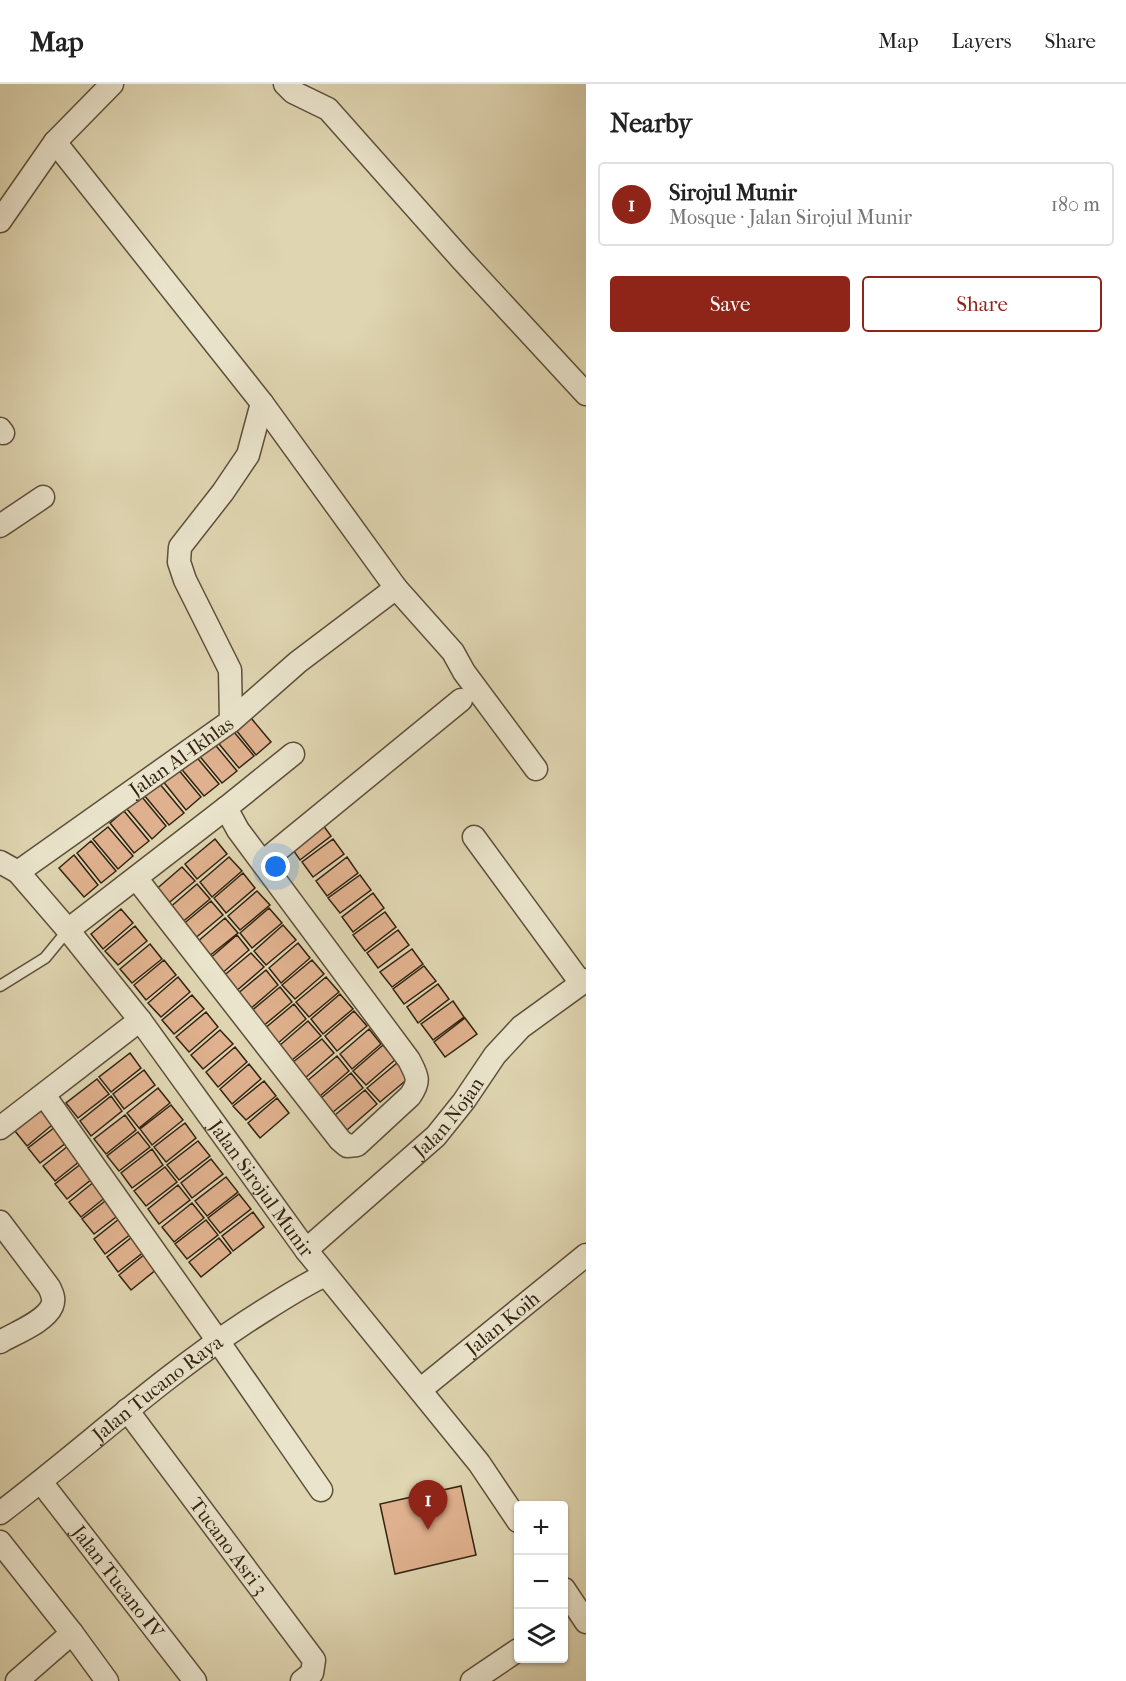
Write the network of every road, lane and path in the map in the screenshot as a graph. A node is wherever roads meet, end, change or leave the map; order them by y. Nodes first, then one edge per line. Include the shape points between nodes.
1 (112, 84) edge
2 (285, 84) edge
3 (55, 142) junction
4 (0, 221) edge
5 (586, 394) edge
6 (262, 403) junction
7 (44, 497) dead end
8 (0, 526) edge
9 (396, 588) junction
10 (461, 700) dead end
11 (231, 721) junction
12 (293, 754) dead end
13 (536, 769) dead end
14 (226, 808) junction
15 (474, 837) dead end
16 (262, 862) junction
17 (9, 867) edge
18 (136, 878) junction
19 (68, 930) junction
20 (583, 982) edge
21 (0, 986) edge
22 (140, 1020) junction
23 (44, 1095) junction
24 (0, 1128) edge
25 (0, 1222) edge
26 (306, 1250) junction
27 (586, 1255) edge
28 (325, 1275) junction
29 (218, 1341) junction
30 (0, 1342) edge
31 (420, 1390) junction
32 (127, 1410) junction
33 (41, 1482) junction
34 (321, 1490) dead end
35 (0, 1513) edge
36 (514, 1514) edge
37 (0, 1542) edge
38 (568, 1599) edge
39 (576, 1618) edge
40 (72, 1633) junction
41 (514, 1653) edge
42 (17, 1681) edge
43 (107, 1681) edge
44 (195, 1681) edge
45 (302, 1681) edge
46 (472, 1681) edge

1 - 3 street
2 - 5 street via 328,109
3 - 4 street
3 - 6 street
6 - 9 street
6 - 11 street, Jalan Al-Ikhlas via 248,455 180,547 184,580 230,670
7 - 8 street
9 - 11 street via 298,662
9 - 13 street via 453,652
10 - 16 street
11 - 17 street, Jalan Al-Ikhlas
12 - 14 street
14 - 16 street
14 - 18 street
15 - 20 street
16 - 18 street via 417,1075 417,1086 410,1096 357,1145 347,1146 340,1140
17 - 19 street, Jalan Sirojul Munir
18 - 19 street
19 - 21 lane via 45,958
19 - 22 street, Jalan Sirojul Munir
20 - 26 street, Jalan Nojan via 521,1027 495,1055 436,1136
22 - 23 street
22 - 26 street, Jalan Sirojul Munir
23 - 24 street
23 - 29 street
25 - 30 street via 49,1287 53,1305 44,1317
26 - 28 street, Jalan Sirojul Munir
27 - 31 street, Jalan Koih
28 - 29 street, Jalan Tucano Raya via 296,1289
28 - 31 street, Jalan Sirojul Munir
29 - 32 street, Jalan Tucano Raya
29 - 34 street
31 - 36 street, Jalan Sirojul Munir
32 - 33 street, Jalan Tucano Raya
32 - 45 street, Tucano Asri 3 via 314,1660 312,1673
33 - 35 street, Jalan Tucano Raya
33 - 44 street, Jalan Tucano IV
37 - 40 street
38 - 39 street
40 - 42 street
40 - 43 street
41 - 46 street

